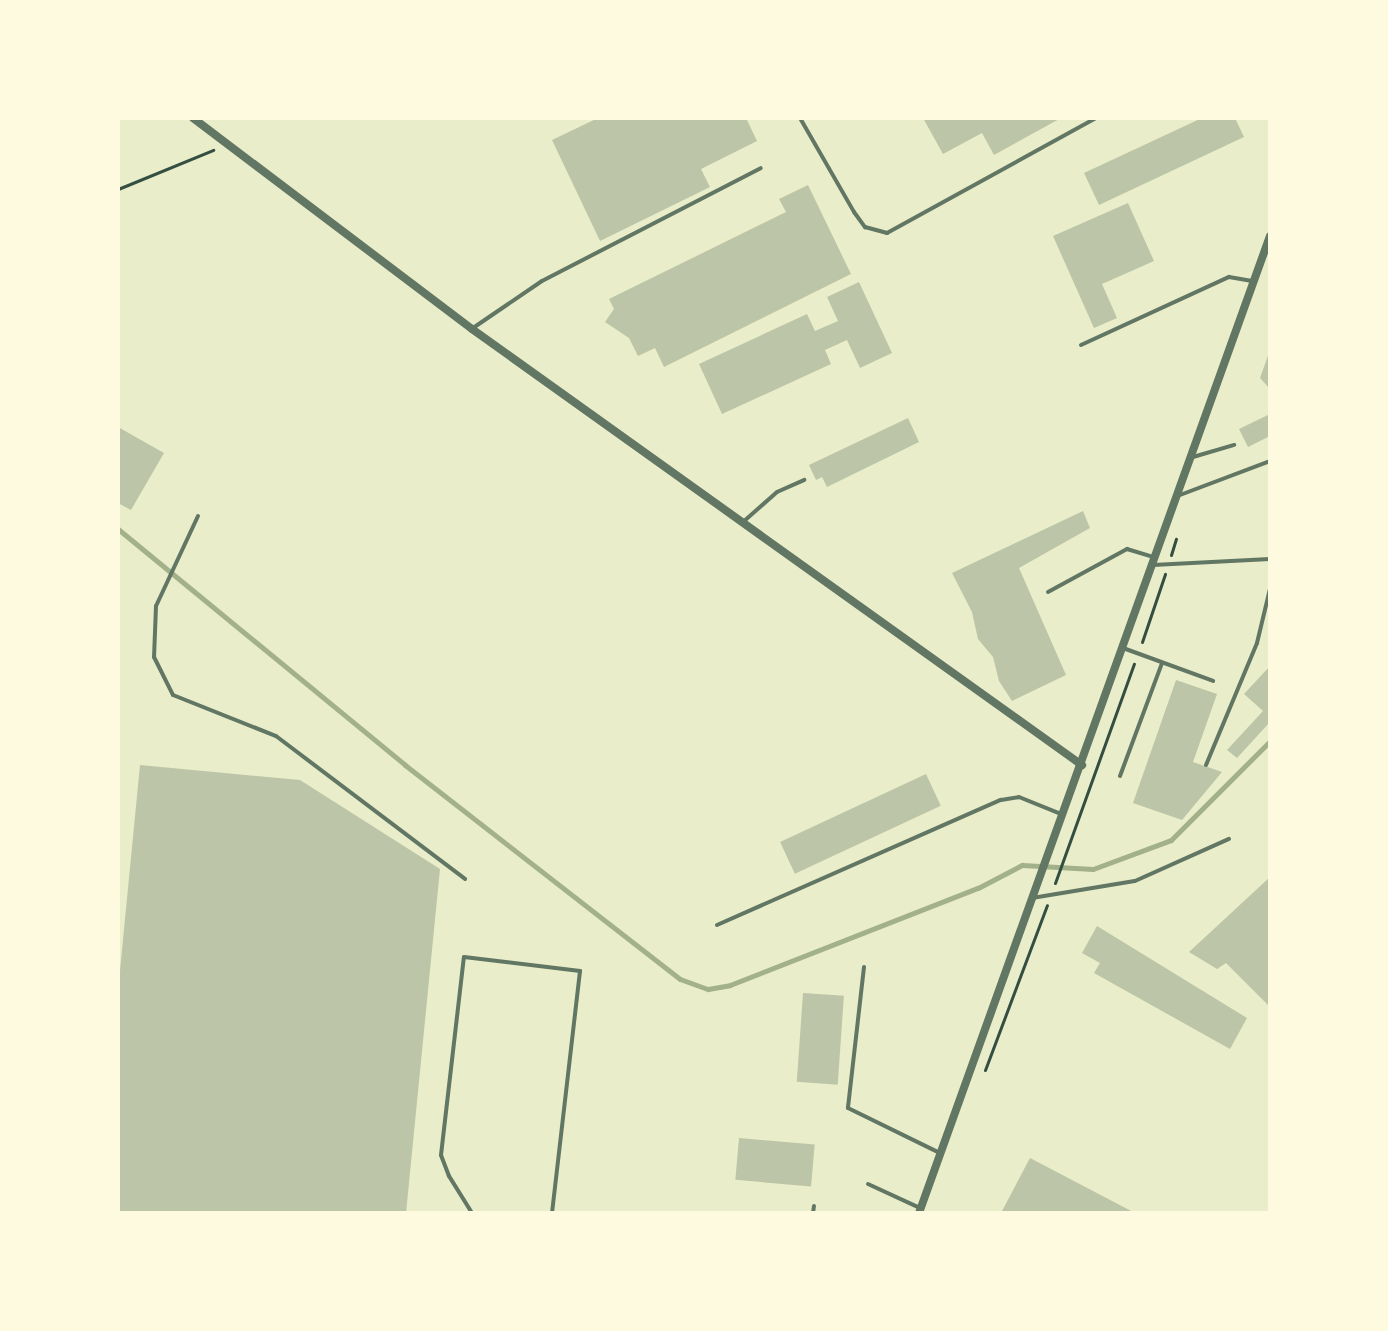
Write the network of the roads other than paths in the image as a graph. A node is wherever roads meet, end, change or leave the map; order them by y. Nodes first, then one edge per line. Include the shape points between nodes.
1 (193, 118) edge
2 (800, 118) edge
3 (1096, 118) edge
4 (761, 168) dead end
5 (1270, 236) edge
6 (1254, 282) junction
7 (472, 329) junction
8 (1081, 345) dead end
9 (1234, 445) dead end
10 (1191, 458) junction
11 (1270, 461) edge
12 (804, 480) dead end
13 (1177, 496) junction
14 (198, 516) dead end
15 (743, 522) junction
16 (1270, 559) edge
17 (1154, 562) junction
18 (1270, 589) edge
19 (1048, 592) dead end
20 (1123, 648) junction
21 (1162, 663) junction
22 (1213, 681) dead end
23 (1082, 765) junction
24 (1206, 765) dead end
25 (1120, 776) dead end
26 (1062, 814) junction
27 (1229, 839) dead end
28 (465, 879) dead end
29 (1030, 899) junction
30 (717, 925) dead end
31 (864, 967) dead end
32 (940, 1153) junction
33 (868, 1184) dead end
34 (814, 1206) dead end
35 (920, 1210) edge
36 (472, 1213) edge
37 (552, 1213) edge
38 (813, 1213) edge

1 - 7 street
2 - 3 lane via 865,227 887,233
4 - 7 lane via 542,281
5 - 6 street
6 - 8 lane via 1229,277
6 - 10 street
7 - 15 street
9 - 10 lane
10 - 13 street
11 - 13 lane
12 - 15 lane via 777,492
13 - 17 street
14 - 28 lane via 156,606 154,657 173,695 276,736
15 - 23 street
16 - 17 lane
17 - 19 lane via 1127,549
17 - 20 street
18 - 24 lane via 1257,643
20 - 21 lane
20 - 23 street
21 - 22 lane
21 - 25 lane
23 - 26 street
26 - 29 street
26 - 30 lane via 1019,797 1001,800
27 - 29 lane via 1135,881
29 - 32 street
31 - 32 lane via 848,1108
32 - 35 street
33 - 35 lane
34 - 38 lane
36 - 37 lane via 441,1155 464,957 580,971

